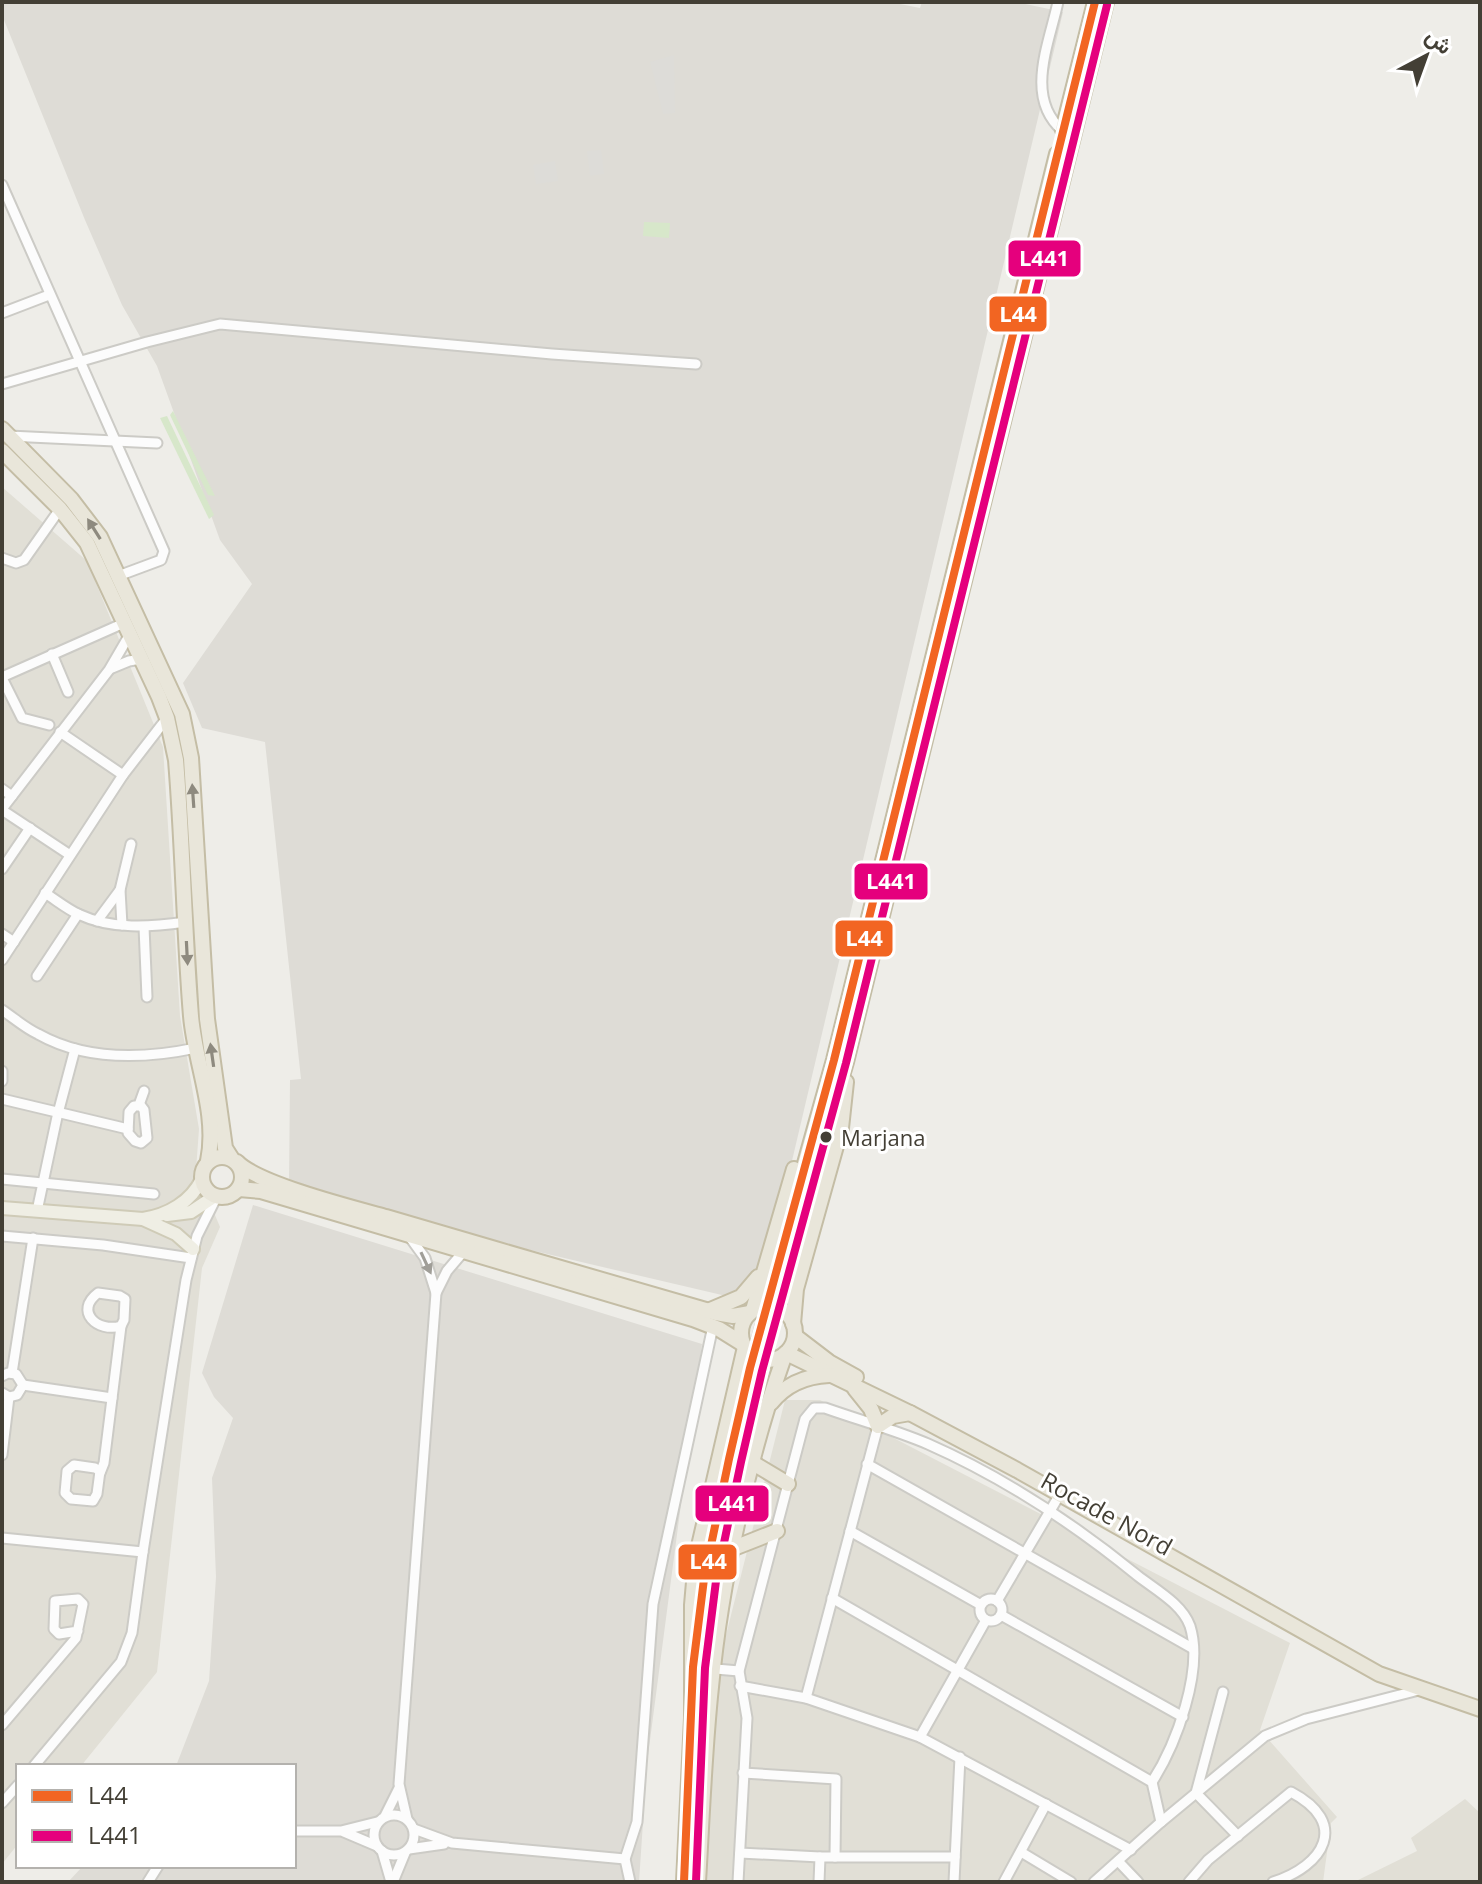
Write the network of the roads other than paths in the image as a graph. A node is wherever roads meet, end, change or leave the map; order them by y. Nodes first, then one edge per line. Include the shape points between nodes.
1 (1058, 2) edge
2 (1095, 2) edge
3 (1106, 2) edge
4 (1063, 131) junction
5 (2, 185) edge
6 (5, 200) edge
7 (49, 295) junction
8 (2, 313) edge
9 (80, 361) junction
10 (696, 364) dead end
11 (2, 384) edge
12 (6, 433) edge
13 (114, 441) junction
14 (157, 443) dead end
15 (2, 451) edge
16 (60, 509) junction
17 (2, 558) edge
18 (118, 576) junction
19 (127, 628) junction
20 (52, 654) junction
21 (141, 659) junction
22 (109, 670) junction
23 (2, 677) edge
24 (68, 692) dead end
25 (167, 718) junction
26 (49, 725) dead end
27 (60, 732) junction
28 (123, 775) junction
29 (2, 789) edge
30 (12, 796) junction
31 (2, 809) edge
32 (30, 828) junction
33 (131, 844) dead end
34 (70, 855) junction
35 (2, 869) edge
36 (120, 890) junction
37 (45, 893) junction
38 (78, 914) junction
39 (97, 921) junction
40 (186, 922) junction
41 (122, 925) junction
42 (144, 927) junction
43 (2, 934) edge
44 (14, 942) junction
45 (2, 960) edge
46 (37, 976) dead end
47 (147, 997) dead end
48 (2, 1010) edge
49 (196, 1048) junction
50 (75, 1049) junction
51 (840, 1061) junction
52 (2, 1071) edge
53 (2, 1081) edge
54 (144, 1091) dead end
55 (2, 1099) edge
56 (139, 1105) junction
57 (58, 1113) junction
58 (128, 1129) junction
59 (234, 1160) junction
60 (208, 1161) junction
61 (2, 1179) edge
62 (202, 1179) junction
63 (42, 1182) junction
64 (804, 1187) tunnel mouth
65 (239, 1189) junction
66 (154, 1194) dead end
67 (216, 1196) junction
68 (2, 1208) edge
69 (37, 1211) junction
70 (164, 1214) junction
71 (143, 1219) junction
72 (2, 1236) edge
73 (409, 1236) junction
74 (33, 1238) junction
75 (464, 1251) junction
76 (192, 1253) junction
77 (763, 1270) junction
78 (436, 1293) junction
79 (708, 1311) junction
80 (752, 1311) junction
81 (121, 1326) junction
82 (713, 1326) junction
83 (794, 1330) junction
84 (744, 1345) junction
85 (785, 1354) junction
86 (7, 1374) edge
87 (832, 1375) junction
88 (850, 1383) junction
89 (23, 1385) junction
90 (6, 1395) edge
91 (112, 1398) junction
92 (769, 1407) junction
93 (910, 1413) junction
94 (878, 1426) junction
95 (2, 1455) edge
96 (753, 1463) junction
97 (867, 1464) junction
98 (100, 1473) junction
99 (788, 1484) junction
100 (1060, 1494) junction
101 (1050, 1510) junction
102 (777, 1531) junction
103 (850, 1531) junction
104 (2, 1538) edge
105 (734, 1548) junction
106 (143, 1552) junction
107 (1025, 1553) junction
108 (832, 1598) junction
109 (997, 1601) junction
110 (981, 1605) junction
111 (1001, 1615) junction
112 (986, 1620) junction
113 (78, 1631) junction
114 (1192, 1648) junction
115 (693, 1667) junction
116 (713, 1669) junction
117 (958, 1669) junction
118 (739, 1671) junction
119 (740, 1686) junction
120 (1419, 1690) junction
121 (1223, 1692) dead end
122 (806, 1698) junction
123 (1480, 1709) edge
124 (1183, 1717) junction
125 (2, 1725) edge
126 (920, 1737) junction
127 (960, 1757) junction
128 (36, 1764) edge
129 (743, 1773) junction
130 (1152, 1782) junction
131 (399, 1784) junction
132 (16, 1787) edge
133 (1196, 1793) junction
134 (2, 1803) edge
135 (1046, 1804) junction
136 (382, 1819) junction
137 (407, 1819) junction
138 (1161, 1822) junction
139 (414, 1829) junction
140 (296, 1831) edge
141 (341, 1831) junction
142 (1238, 1836) junction
143 (452, 1843) junction
144 (379, 1849) junction
145 (1131, 1850) junction
146 (407, 1851) junction
147 (1021, 1852) junction
148 (740, 1853) junction
149 (820, 1857) junction
150 (835, 1857) junction
151 (955, 1857) junction
152 (625, 1859) junction
153 (1118, 1861) junction
154 (392, 1882) edge
155 (630, 1882) edge
156 (684, 1882) edge
157 (698, 1882) edge
158 (738, 1882) edge
159 (819, 1882) edge
160 (954, 1882) edge
161 (1004, 1882) edge
162 (1071, 1882) edge
163 (1094, 1882) edge
164 (1138, 1882) edge
165 (1189, 1882) edge
166 (1273, 1882) edge

1 - 4 street via 1041,88 1046,112
2 - 4 highway
3 - 51 highway
4 - 51 highway
5 - 6 street
6 - 7 street
7 - 8 street
7 - 9 street
9 - 10 street via 220,324
9 - 11 street
9 - 13 street
12 - 13 street
18 -> 12 highway via 86,515
13 - 14 street
13 - 18 street via 164,551 161,560
15 - 16 highway
16 - 17 street via 24,560
16 - 19 highway via 87,543
59 -> 18 highway via 225,1148 207,1019 189,741 174,693
19 - 20 street
19 - 21 highway
19 - 22 street
20 - 23 street
20 - 24 street
21 - 22 street
21 - 25 highway
22 - 27 street
23 - 26 street via 22,718
25 - 28 street
25 - 40 highway via 176,760
27 - 28 street
27 - 30 street
28 - 34 street
29 - 30 street
30 - 31 street
31 - 32 street
32 - 34 street
32 - 35 street
33 - 36 street
34 - 37 street
36 - 39 street
36 - 41 street
37 - 38 street
37 - 44 street
38 - 39 street
38 - 46 street
39 - 41 street
40 - 42 street
40 -> 49 highway
41 - 42 street
42 - 47 street
43 - 44 street
44 - 45 street
48 - 50 street via 38,1035
49 - 50 street via 136,1056
49 - 60 highway via 209,1119
50 - 57 street
51 - 64 highway
51 - 77 highway via 812,1113
51 - 83 highway via 841,1128 796,1289
52 - 53 street
54 - 56 street
55 - 57 street
56 - 58 street via 130,1109
56 - 58 street via 146,1141 135,1141
57 - 58 street
57 - 63 street
59 - 60 highway via 220,1156
59 - 65 highway via 243,1174
59 - 79 highway via 257,1175 322,1198
60 - 62 highway
61 - 63 street
62 - 67 highway
62 - 70 main road via 192,1195
63 - 66 street
63 - 69 street
65 - 67 highway via 227,1197
65 - 73 highway
67 - 70 main road via 191,1212
67 - 76 street
68 - 69 main road
69 - 71 main road
70 - 71 main road
71 - 76 main road via 176,1234
72 - 74 street
73 - 75 highway
73 -> 78 street via 425,1258
74 - 76 street
74 - 86 street
75 - 78 street
75 - 82 highway
76 - 106 street
77 - 79 highway via 741,1297
77 - 80 highway
78 - 131 street
79 - 80 highway via 733,1316
80 - 83 highway via 775,1307 786,1313
80 - 84 highway via 743,1324
81 - 81 street via 125,1299 95,1295 91,1320
81 - 91 street
82 - 84 highway
82 - 152 street via 654,1593 637,1822
83 - 85 highway
83 - 120 highway, Rocade Nord via 845,1371 1085,1499
84 - 85 highway via 762,1360
84 - 115 highway via 699,1541
85 - 87 highway, Rocade Nord
85 - 92 highway
86 - 89 street via 20,1377
87 - 88 highway, Rocade Nord
87 - 92 highway via 795,1383
88 - 93 highway, Rocade Nord
88 - 94 highway
89 - 90 street via 17,1395
89 - 91 street
90 - 95 street
91 - 98 street
92 - 96 highway
93 - 94 highway
93 - 100 highway, Rocade Nord
94 - 97 street
94 - 99 street via 825,1408 810,1411
94 - 101 street via 952,1455
96 - 99 highway
96 - 105 highway
97 - 103 street
97 - 107 street
98 - 98 street via 70,1467 65,1493 71,1499 93,1501
99 - 102 street
100 - 101 street
100 - 120 highway, Rocade Nord via 1366,1667
101 - 107 street
101 - 114 street via 1177,1607 1189,1626
102 - 105 highway
102 - 118 street
103 - 108 street
103 - 110 street
104 - 106 street
105 - 116 highway
106 - 128 street via 132,1633 121,1662
107 - 109 street
107 - 114 street
108 - 117 street
108 - 122 street
109 - 110 street
109 - 111 street
110 - 112 street
111 - 112 street
111 - 124 street
112 - 117 street
113 - 113 street via 83,1604 78,1599 55,1601 54,1629 59,1634
113 - 125 street via 72,1645
114 - 124 street
115 - 116 street
115 - 116 highway via 712,1565
115 - 156 highway
116 - 118 street
116 - 157 highway
117 - 126 street
117 - 130 street
118 - 119 street
119 - 122 street
119 - 129 street via 747,1718
120 - 123 highway, Rocade Nord
120 - 133 street via 1279,1729
121 - 133 street
122 - 126 street
124 - 130 street
126 - 127 street
127 - 135 street
127 - 151 street
129 - 148 street
129 - 150 street via 836,1779
130 - 138 street
131 - 136 street
131 - 137 street
132 - 134 street
133 - 138 street
133 - 142 street
135 - 145 street
135 - 147 street
136 - 137 street
136 - 141 street
136 - 144 street via 374,1834
137 - 139 street
138 - 145 street
139 - 143 street
139 - 146 street
140 - 141 street
141 - 144 street
142 - 165 street
142 - 166 street via 1291,1792 1324,1821 1326,1832 1311,1862 1295,1875
143 - 146 street
143 - 152 street
144 - 146 street via 393,1855
144 - 154 street
145 - 153 street
146 - 154 street
147 - 161 street
147 - 162 street
148 - 149 street
148 - 158 street
149 - 150 street
149 - 159 street
150 - 151 street
151 - 160 street
152 - 155 street
153 - 163 street
153 - 164 street

